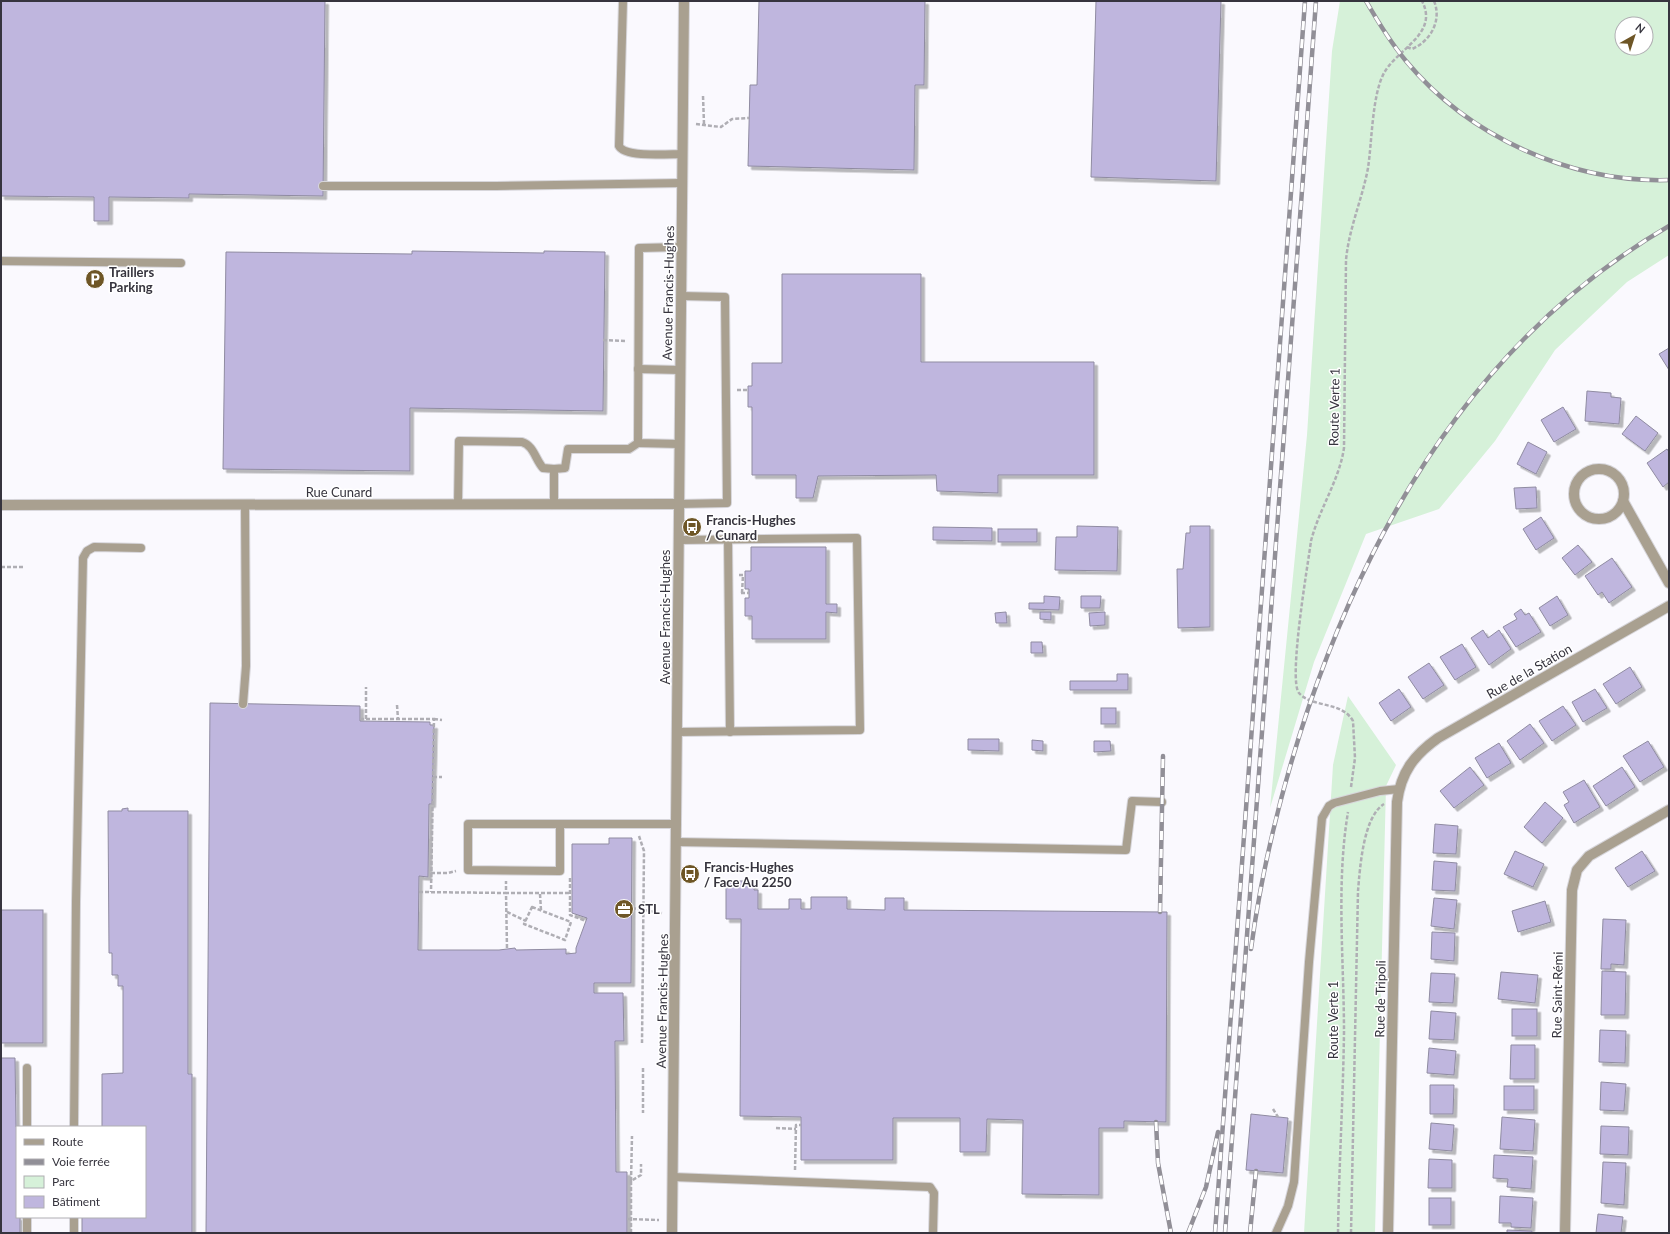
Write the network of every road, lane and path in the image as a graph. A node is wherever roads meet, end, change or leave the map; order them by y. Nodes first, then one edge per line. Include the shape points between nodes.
1 (623, 1) edge
2 (684, 1) edge
3 (1422, 1) edge
4 (1434, 1) edge
5 (1407, 46) junction
6 (703, 96) dead end
7 (749, 118) dead end
8 (696, 124) dead end
9 (704, 124) junction
10 (682, 154) junction
11 (682, 183) junction
12 (323, 186) dead end
13 (681, 247) junction
14 (1, 261) edge
15 (180, 263) dead end
16 (681, 296) junction
17 (603, 340) dead end
18 (629, 341) dead end
19 (638, 369) junction
20 (680, 370) junction
21 (638, 443) junction
22 (679, 444) junction
23 (554, 469) junction
24 (1623, 501) junction
25 (246, 504) junction
26 (458, 504) junction
27 (554, 504) junction
28 (678, 504) junction
29 (1, 505) edge
30 (728, 539) junction
31 (679, 540) junction
32 (141, 548) dead end
33 (1, 567) edge
34 (24, 567) dead end
35 (1669, 582) edge
36 (738, 592) dead end
37 (749, 593) dead end
38 (1669, 606) edge
39 (366, 687) dead end
40 (243, 704) dead end
41 (397, 705) dead end
42 (360, 719) dead end
43 (366, 719) junction
44 (398, 719) junction
45 (434, 719) junction
46 (442, 720) dead end
47 (677, 732) junction
48 (730, 732) junction
49 (1408, 767) joint
50 (433, 777) junction
51 (442, 777) dead end
52 (1399, 789) junction
53 (1351, 792) dead end
54 (1162, 802) dead end
55 (1398, 802) junction
56 (1349, 806) dead end
57 (1669, 810) edge
58 (560, 824) junction
59 (676, 824) junction
60 (633, 836) dead end
61 (676, 842) junction
62 (459, 870) dead end
63 (570, 871) dead end
64 (431, 874) junction
65 (419, 892) dead end
66 (431, 892) junction
67 (506, 893) junction
68 (540, 894) junction
69 (570, 894) junction
70 (632, 908) dead end
71 (541, 910) junction
72 (642, 910) junction
73 (506, 912) junction
74 (662, 913) dead end
75 (570, 914) junction
76 (569, 920) junction
77 (526, 921) junction
78 (586, 921) dead end
79 (507, 948) dead end
80 (642, 1043) dead end
81 (27, 1068) dead end
82 (643, 1068) dead end
83 (1273, 1109) dead end
84 (643, 1113) dead end
85 (1278, 1117) dead end
86 (801, 1125) dead end
87 (27, 1126) edge
88 (74, 1126) edge
89 (776, 1128) dead end
90 (796, 1129) junction
91 (632, 1136) dead end
92 (641, 1164) dead end
93 (795, 1172) dead end
94 (673, 1177) junction
95 (631, 1181) junction
96 (27, 1218) edge
97 (74, 1218) edge
98 (627, 1219) dead end
99 (631, 1219) junction
100 (659, 1220) dead end
101 (27, 1233) edge
102 (74, 1233) edge
103 (631, 1233) edge
104 (672, 1233) edge
105 (933, 1233) edge
106 (1276, 1233) edge
107 (1338, 1233) edge
108 (1350, 1233) edge
109 (1388, 1233) edge
110 (1565, 1233) edge

1 - 10 lane via 620,149 640,154
2 - 10 street, Avenue Francis-Hughes
3 - 5 path, Route Verte 1 via 1427,14 1426,23
4 - 5 path via 1436,20 1430,35 1412,49
5 - 53 path, Route Verte 1 via 1387,68 1379,85 1367,172 1348,238 1344,448 1340,468 1311,541 1296,661 1295,680 1299,693 1343,711 1353,721 1355,758
6 - 9 path
7 - 9 path via 732,119 721,127
8 - 9 path
10 - 11 street, Avenue Francis-Hughes
11 - 12 lane
11 - 13 street, Avenue Francis-Hughes
13 - 16 street, Avenue Francis-Hughes
13 - 19 lane via 639,248
14 - 15 lane
16 - 20 street, Avenue Francis-Hughes
16 - 28 lane via 724,297 727,502
17 - 18 path
19 - 20 lane
19 - 21 lane
20 - 22 street, Avenue Francis-Hughes
21 - 22 lane
21 - 23 lane via 629,449 568,449 565,468
22 - 28 street, Avenue Francis-Hughes
23 - 26 lane via 543,468 532,448 522,442 459,441
23 - 27 lane
24 - 24 street via 1624,492 1618,476 1602,468 1593,468 1585,472 1575,485 1573,493 1578,508 1591,518 1607,518 1614,514
24 - 35 street
25 - 26 street, Rue Cunard
25 - 29 street, Rue Cunard
25 - 40 lane via 246,666
26 - 27 street, Rue Cunard
27 - 28 street, Rue Cunard
28 - 31 street, Avenue Francis-Hughes
30 - 31 lane
30 - 48 lane
30 - 48 lane via 857,538 860,730
31 - 47 street, Avenue Francis-Hughes
32 - 88 lane via 94,548 87,551 83,558
33 - 34 path
36 - 37 path
38 - 49 street, Rue de la Station via 1438,738
39 - 43 path
41 - 44 path
42 - 43 path
43 - 44 path
44 - 45 path
45 - 46 path
45 - 50 path
47 - 48 lane
47 - 59 street, Avenue Francis-Hughes
49 - 52 street, Rue de Tripoli
50 - 51 path
50 - 64 path
52 - 55 street, Rue de Tripoli
52 - 106 lane via 1380,791 1334,803 1329,806 1322,818 1294,1182 1288,1206
54 - 61 lane via 1132,801 1126,850
55 - 108 path via 1381,806 1373,818 1365,842 1360,874
55 - 109 street, Rue de Tripoli
56 - 107 path, Route Verte 1 via 1342,895 1344,1034
57 - 110 street, Rue Saint-Rémi via 1589,856 1577,870 1572,890
58 - 58 lane via 468,824 468,870 560,871
58 - 59 lane
59 - 61 street, Avenue Francis-Hughes
60 - 72 path via 640,836 644,851
61 - 94 street, Avenue Francis-Hughes
62 - 64 path
63 - 69 path
64 - 66 path
65 - 66 path
66 - 67 path
67 - 68 path
67 - 73 path
68 - 69 path
68 - 71 path
69 - 75 path
70 - 72 path
71 - 76 path
71 - 77 path via 532,907
72 - 74 path
72 - 80 path
73 - 77 path
73 - 79 path
75 - 76 path
75 - 78 path
76 - 77 path via 572,922 565,940 524,924
81 - 87 lane
82 - 84 path
83 - 85 path
86 - 90 path via 796,1125
89 - 90 path
90 - 93 path
91 - 95 path
92 - 95 path via 641,1175
94 - 104 street, Avenue Francis-Hughes
94 - 105 lane via 930,1187 934,1193
95 - 99 path
96 - 101 lane
97 - 102 lane
98 - 99 path
99 - 100 path
99 - 103 path

